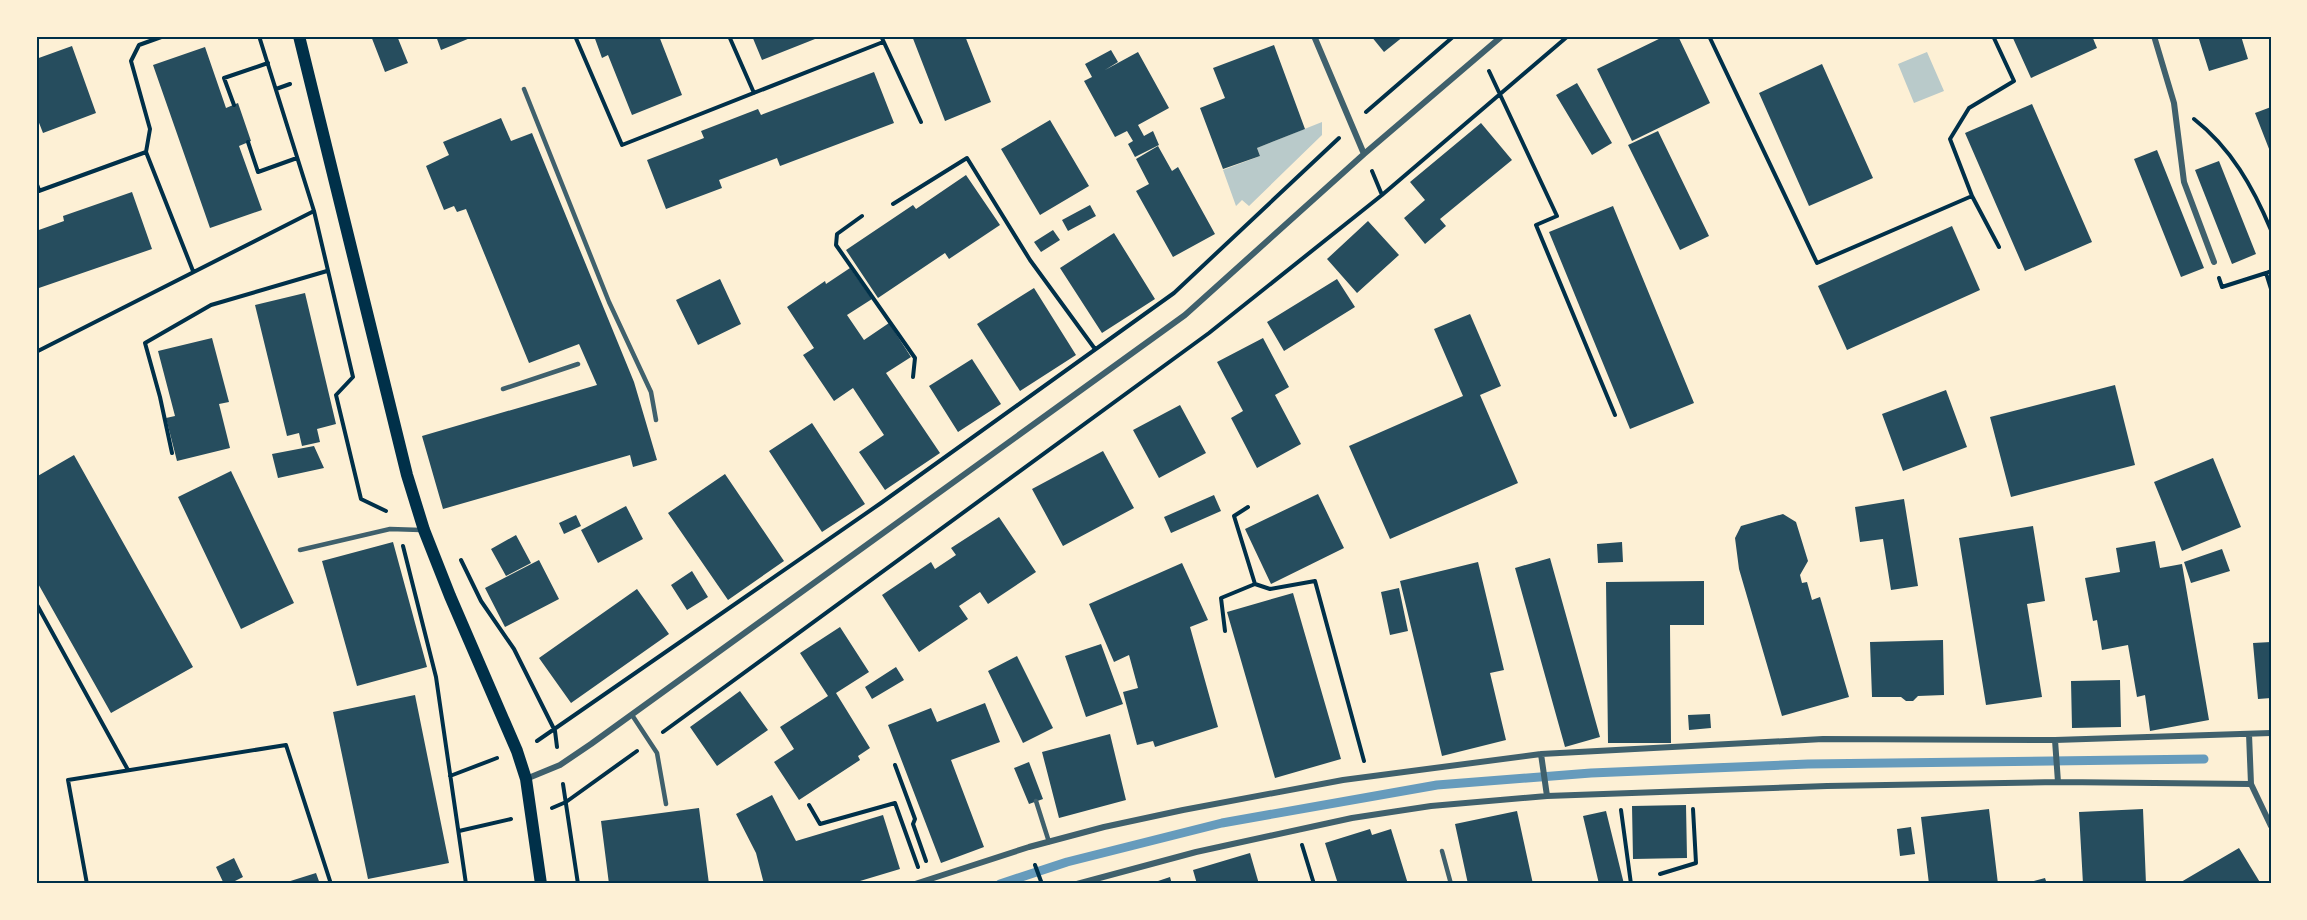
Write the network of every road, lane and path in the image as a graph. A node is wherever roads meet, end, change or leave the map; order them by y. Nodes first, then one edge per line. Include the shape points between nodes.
1 (164, 36) edge
2 (259, 36) edge
3 (299, 36) edge
4 (575, 36) edge
5 (729, 36) edge
6 (881, 36) edge
7 (1314, 36) edge
8 (1454, 36) edge
9 (1502, 36) edge
10 (1568, 36) edge
11 (1708, 36) edge
12 (1993, 36) edge
13 (2154, 36) edge
14 (883, 42) junction
15 (1481, 54) junction
16 (268, 63) junction
17 (524, 89) dead end
18 (754, 93) junction
19 (1500, 94) junction
20 (2174, 104) junction
21 (234, 105) dead end
22 (921, 122) dead end
23 (1351, 126) junction
24 (248, 142) dead end
25 (146, 152) junction
26 (1364, 154) junction
27 (297, 158) junction
28 (36, 182) edge
29 (38, 191) edge
30 (1382, 195) junction
31 (1972, 196) junction
32 (893, 204) dead end
33 (314, 211) junction
34 (862, 216) dead end
35 (2271, 230) edge
36 (1999, 247) dead end
37 (2214, 262) joint
38 (193, 271) junction
39 (327, 271) junction
40 (2271, 271) edge
41 (2266, 273) junction
42 (2271, 289) edge
43 (1095, 349) junction
44 (36, 352) edge
45 (579, 364) dead end
46 (913, 377) dead end
47 (503, 389) dead end
48 (1615, 415) dead end
49 (656, 420) dead end
50 (172, 453) dead end
51 (1248, 507) dead end
52 (399, 529) junction
53 (424, 530) junction
54 (300, 550) dead end
55 (456, 550) dead end
56 (1255, 584) junction
57 (36, 603) edge
58 (1225, 631) dead end
59 (632, 715) junction
60 (555, 731) junction
61 (2271, 733) edge
62 (2249, 734) junction
63 (2055, 740) junction
64 (537, 741) dead end
65 (651, 741) junction
66 (558, 748) dead end
67 (1541, 753) junction
68 (501, 757) dead end
69 (895, 765) dead end
70 (128, 771) junction
71 (450, 776) junction
72 (1368, 776) junction
73 (525, 779) junction
74 (563, 782) dead end
75 (2058, 782) junction
76 (2251, 784) junction
77 (1693, 791) junction
78 (1547, 796) junction
79 (1036, 801) dead end
80 (566, 802) junction
81 (666, 804) dead end
82 (809, 805) dead end
83 (545, 811) dead end
84 (1621, 811) dead end
85 (511, 819) dead end
86 (2271, 826) edge
87 (571, 827) junction
88 (564, 828) dead end
89 (1297, 830) junction
90 (459, 831) junction
91 (1049, 842) junction
92 (1442, 850) dead end
93 (1034, 862) dead end
94 (1660, 874) dead end
95 (933, 878) junction
96 (923, 881) junction
97 (1041, 883) edge
98 (87, 884) edge
99 (331, 884) edge
100 (466, 884) edge
101 (541, 884) edge
102 (578, 884) edge
103 (915, 884) edge
104 (1077, 884) edge
105 (1314, 884) edge
106 (1451, 884) edge
107 (1631, 884) edge

1 - 25 path via 139,45 131,61 150,129
2 - 16 path
3 - 53 main road
4 - 18 path via 622,145
5 - 18 path
6 - 14 path
7 - 23 street
8 - 23 path
9 - 15 street
10 - 19 path
11 - 31 path via 1817,263
12 - 31 path via 2014,81 1970,108 1950,139
13 - 20 street
14 - 18 path
14 - 22 path
15 - 19 path
15 - 26 street
16 - 21 path via 224,78
16 - 27 path
17 - 49 lane via 605,292 651,392
19 - 30 path
19 - 48 path via 1557,216 1536,225
20 - 35 path via 2230,153 2258,198
20 - 37 street via 2184,182
23 - 26 street
23 - 43 path via 1174,292
24 - 27 path via 258,172
25 - 29 path
25 - 38 path
26 - 30 path
26 - 59 street via 1185,315
27 - 33 path
28 - 29 path
30 - 65 path via 1209,333
31 - 36 path
32 - 43 path via 967,158 1030,260
33 - 38 path
33 - 39 path
34 - 46 path via 837,234 836,245 915,358
37 - 41 path via 2222,288
38 - 44 path
39 - 50 path via 210,305 145,343
39 - 52 path via 353,377 336,396 361,499 395,516
40 - 41 path
41 - 42 path
43 - 60 path
45 - 47 lane
51 - 56 path via 1234,516
52 - 53 lane
52 - 54 lane
52 - 71 path via 436,677
53 - 73 main road
55 - 60 path via 481,601 514,649
56 - 58 path via 1221,598
56 - 72 path via 1270,589 1315,581
57 - 70 path
59 - 65 lane
59 - 73 street via 560,765
60 - 64 path
60 - 66 path
61 - 62 street
62 - 63 street
62 - 76 street
63 - 67 street via 1823,739
63 - 75 street
65 - 80 path
65 - 81 lane via 657,753
67 - 72 street
67 - 78 street
68 - 71 path
69 - 95 path
70 - 98 path via 68,780
70 - 99 path via 286,745
71 - 90 path
72 - 91 street via 1183,810
73 - 101 main road
74 - 80 path
75 - 76 street
75 - 77 street
76 - 86 street
77 - 78 street
77 - 94 path via 1696,863
78 - 89 street via 1431,806
79 - 91 lane
80 - 83 path
80 - 87 path
82 - 96 path via 820,824 895,803
84 - 107 path
85 - 90 path
87 - 88 path
87 - 102 path
89 - 104 street
89 - 105 path
90 - 100 path
91 - 95 street
92 - 106 lane
93 - 97 path
95 - 96 street
96 - 103 street

